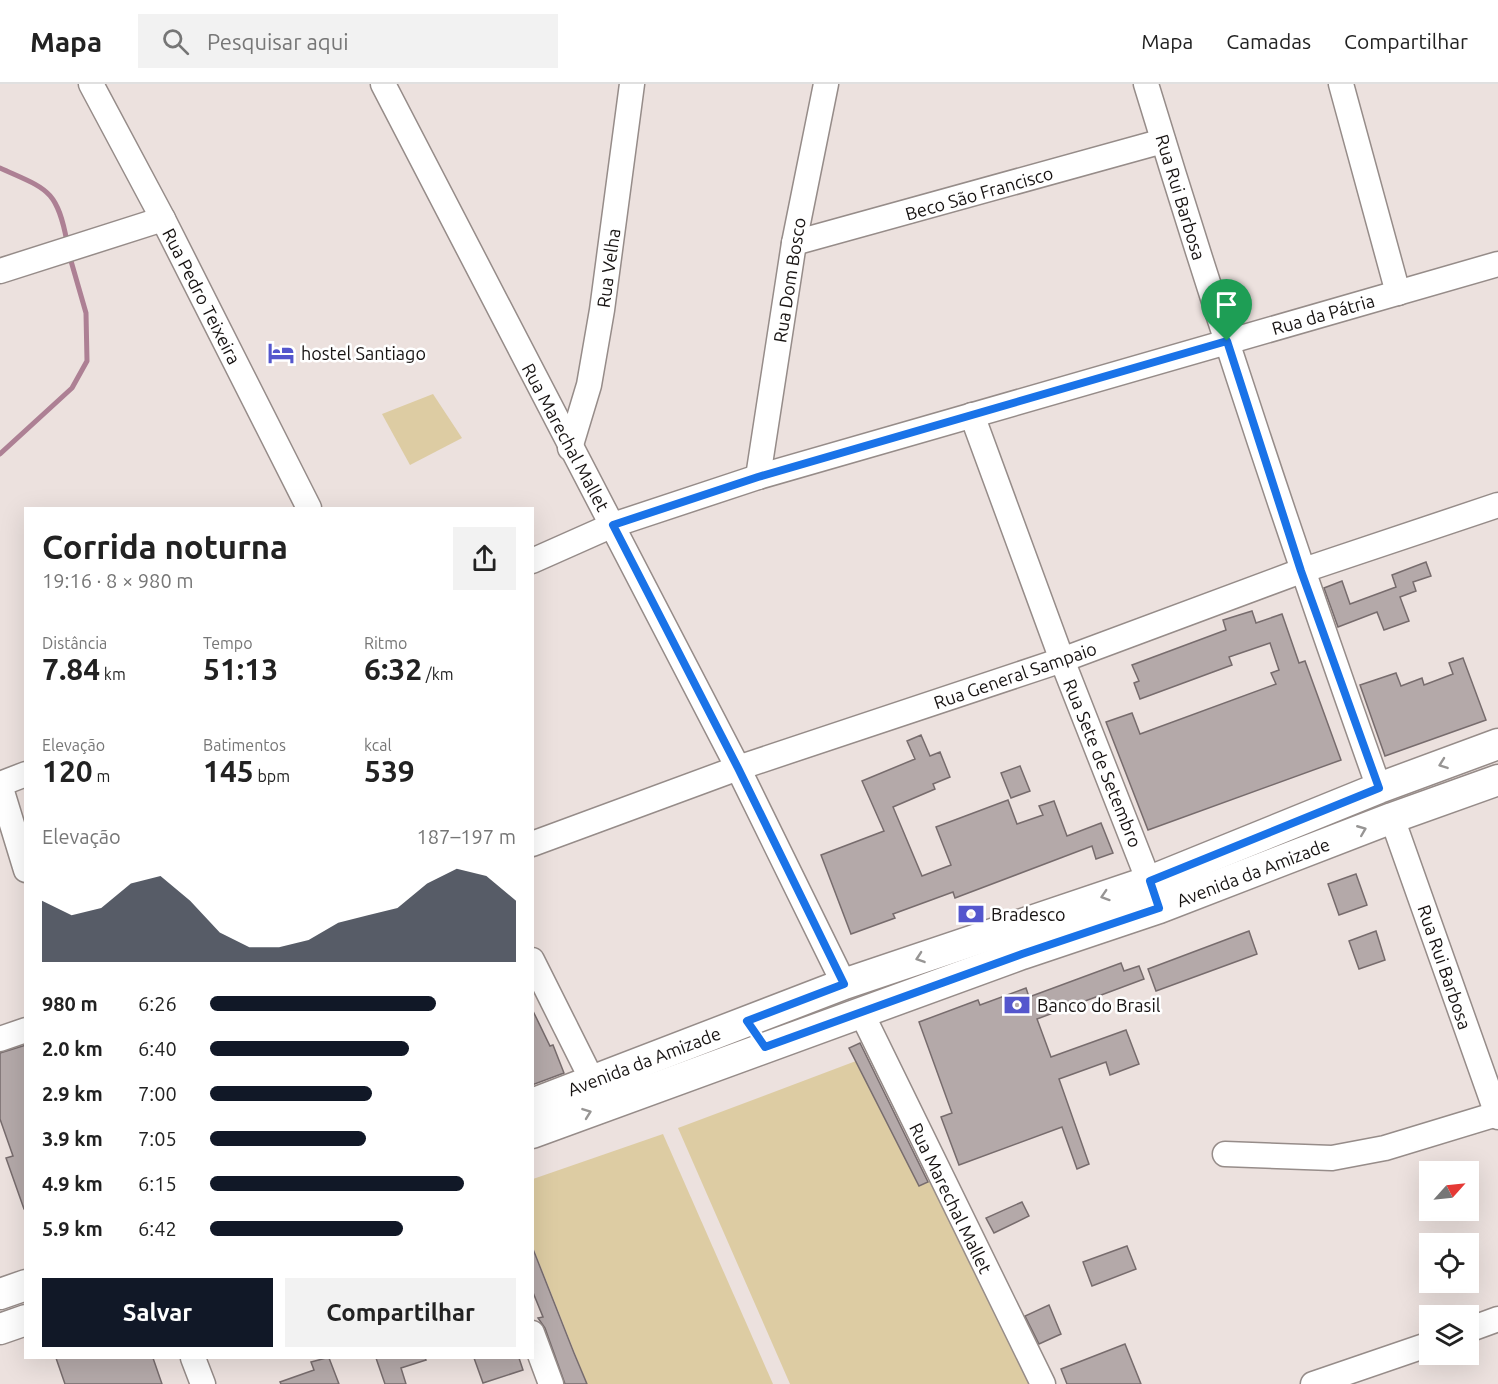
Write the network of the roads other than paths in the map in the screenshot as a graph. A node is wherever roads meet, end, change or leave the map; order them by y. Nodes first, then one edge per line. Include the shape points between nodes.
1 (91, 84) edge
2 (383, 84) edge
3 (632, 84) edge
4 (826, 84) edge
5 (1146, 84) edge
6 (1341, 84) edge
7 (1163, 141) junction
8 (163, 219) junction
9 (794, 243) junction
10 (1498, 264) edge
11 (0, 271) edge
12 (1398, 293) junction
13 (1227, 341) junction
14 (972, 415) junction
15 (570, 448) junction
16 (758, 477) junction
17 (1498, 505) edge
18 (308, 507) edge
19 (613, 525) junction
20 (534, 560) edge
21 (1301, 571) junction
22 (1062, 660) junction
23 (1498, 744) edge
24 (738, 768) junction
25 (24, 775) edge
26 (1498, 780) edge
27 (0, 785) edge
28 (1379, 788) junction
29 (1392, 818) junction
30 (534, 843) edge
31 (24, 863) edge
32 (1154, 894) junction
33 (1012, 927) junction
34 (1022, 954) junction
35 (534, 964) edge
36 (844, 984) junction
37 (861, 1012) junction
38 (747, 1021) junction
39 (24, 1031) edge
40 (0, 1039) edge
41 (765, 1047) junction
42 (593, 1082) junction
43 (534, 1103) edge
44 (1497, 1115) edge
45 (534, 1132) edge
46 (1225, 1154) dead end
47 (1498, 1319) edge
48 (24, 1321) edge
49 (1479, 1326) edge
50 (0, 1329) edge
51 (534, 1338) edge
52 (1419, 1348) edge
53 (193, 1359) edge
54 (203, 1384) edge
55 (551, 1384) edge
56 (1043, 1384) edge
57 (1312, 1384) edge

1 - 8 street, Rua Pedro Teixeira
2 - 15 street, Rua Marechal Mallet
3 - 15 street, Rua Velha via 589,385
4 - 9 street, Rua Dom Bosco
5 - 7 street, Rua Rui Barbosa
6 - 12 street
7 - 9 street, Beco São Francisco
7 - 13 street, Rua Rui Barbosa
8 - 11 street
8 - 18 street, Rua Pedro Teixeira
9 - 16 street, Rua Dom Bosco
10 - 12 street, Rua da Pátria
12 - 13 street, Rua da Pátria
13 - 14 street, Rua da Pátria
13 - 21 street, Rua Rui Barbosa
14 - 16 street, Rua da Pátria
14 - 22 street, Rua Sete de Setembro
15 - 19 street, Rua Marechal Mallet
16 - 19 street, Rua da Pátria
17 - 21 street, Rua General Sampaio
19 - 20 street, Rua da Pátria
19 - 24 street, Rua Marechal Mallet
21 - 22 street, Rua General Sampaio
21 - 28 street, Rua Rui Barbosa
22 - 24 street, Rua General Sampaio
22 - 32 street, Rua Sete de Setembro
23 -> 28 main road, Avenida da Amizade
24 - 30 street, Rua General Sampaio
24 - 36 street, Rua Marechal Mallet
25 - 27 street
26 - 29 main road, Avenida da Amizade
27 - 31 street
28 - 32 main road, Avenida da Amizade
32 -> 29 main road, Avenida da Amizade
29 - 44 street, Rua Rui Barbosa
32 -> 33 main road, Avenida da Amizade
32 - 34 main road, Avenida da Amizade
33 - 34 main road
33 -> 36 main road, Avenida da Amizade
34 - 37 main road, Avenida da Amizade
35 - 42 street
36 - 38 main road, Avenida da Amizade
37 - 41 main road, Avenida da Amizade
37 - 56 street, Rua Marechal Mallet
38 - 41 main road
38 - 42 main road, Avenida da Amizade
39 - 40 street
45 -> 41 main road, Avenida da Amizade
42 - 43 main road, Avenida da Amizade
44 - 46 street via 1385,1148 1332,1158
47 - 49 street
48 - 50 main road
51 - 55 street
52 - 57 street
53 - 54 street

